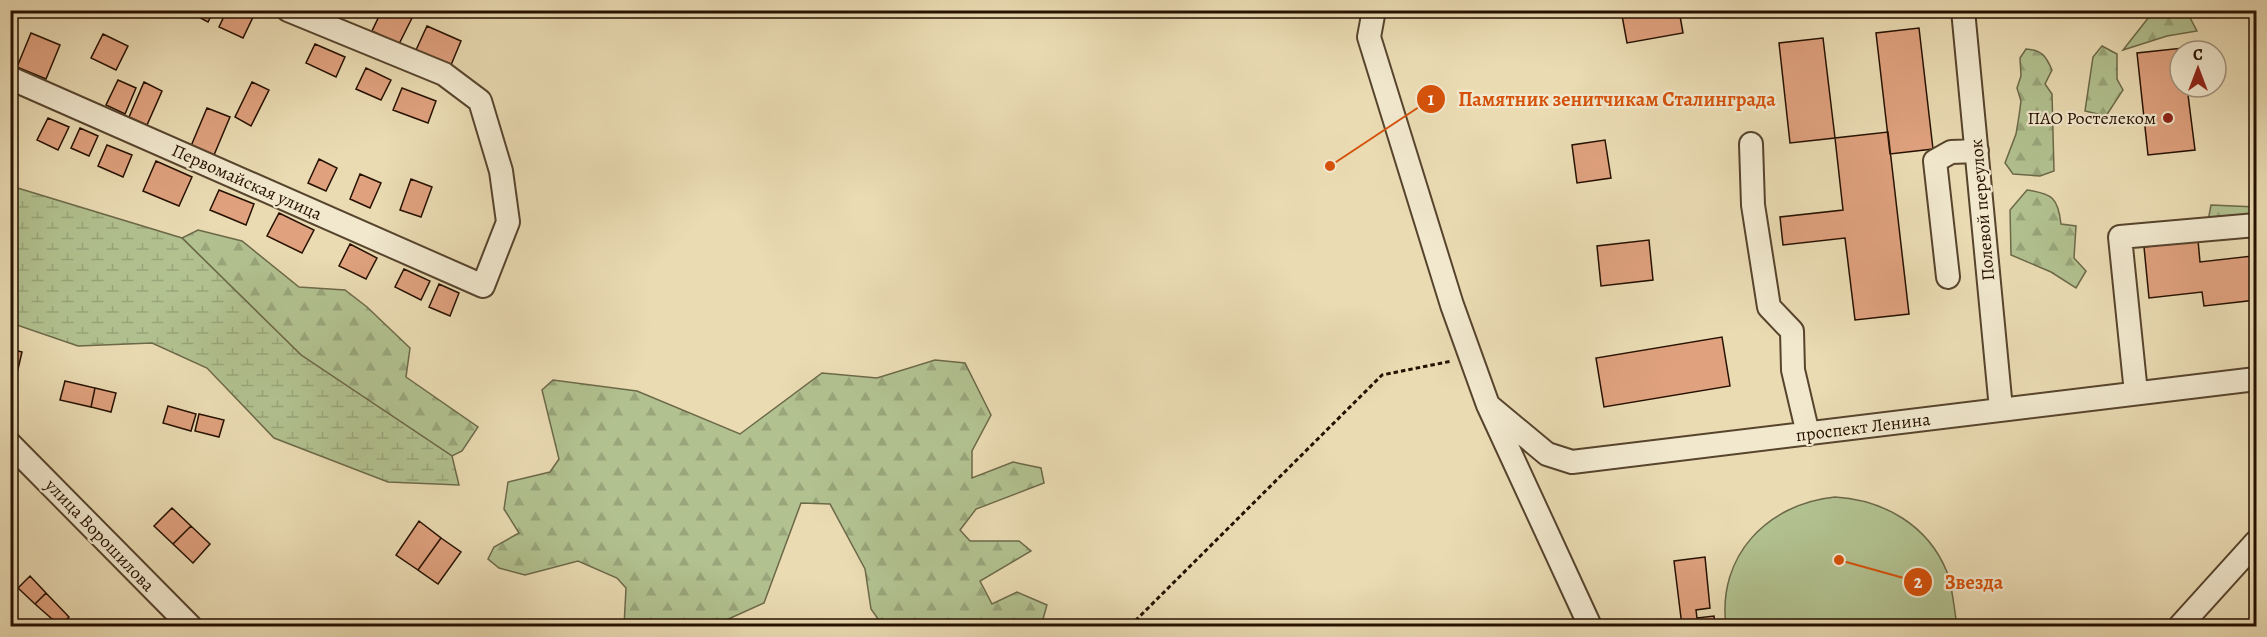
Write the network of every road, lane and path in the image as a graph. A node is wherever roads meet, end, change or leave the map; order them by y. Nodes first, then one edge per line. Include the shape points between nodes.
1 (288, 10) edge
2 (1374, 10) edge
3 (1964, 10) edge
4 (10, 78) edge
5 (1751, 144) dead end
6 (1977, 151) junction
7 (2256, 225) edge
8 (1948, 277) dead end
9 (1471, 358) junction
10 (2256, 379) edge
11 (2136, 393) junction
12 (1488, 405) junction
13 (2001, 409) junction
14 (1808, 434) junction
15 (10, 444) edge
16 (2256, 542) edge
17 (190, 627) edge
18 (1130, 627) edge
19 (1590, 627) edge
20 (2180, 627) edge

1 - 4 street, Первомайская улица via 444,74 480,101 501,171 508,222 483,286
2 - 9 street via 1369,37
3 - 6 street, Полевой переулок
5 - 14 street via 1753,205 1769,307 1792,331 1793,370
6 - 8 street via 1951,153 1935,161
6 - 13 street, Полевой переулок
7 - 11 street via 2120,237
9 - 12 street
9 - 18 path via 1382,375
10 - 11 street, проспект Ленина
11 - 13 street, проспект Ленина
12 - 14 street, проспект Ленина via 1547,454 1572,462
12 - 19 street
13 - 14 street, проспект Ленина
15 - 17 street, улица Ворошилова
16 - 20 street

